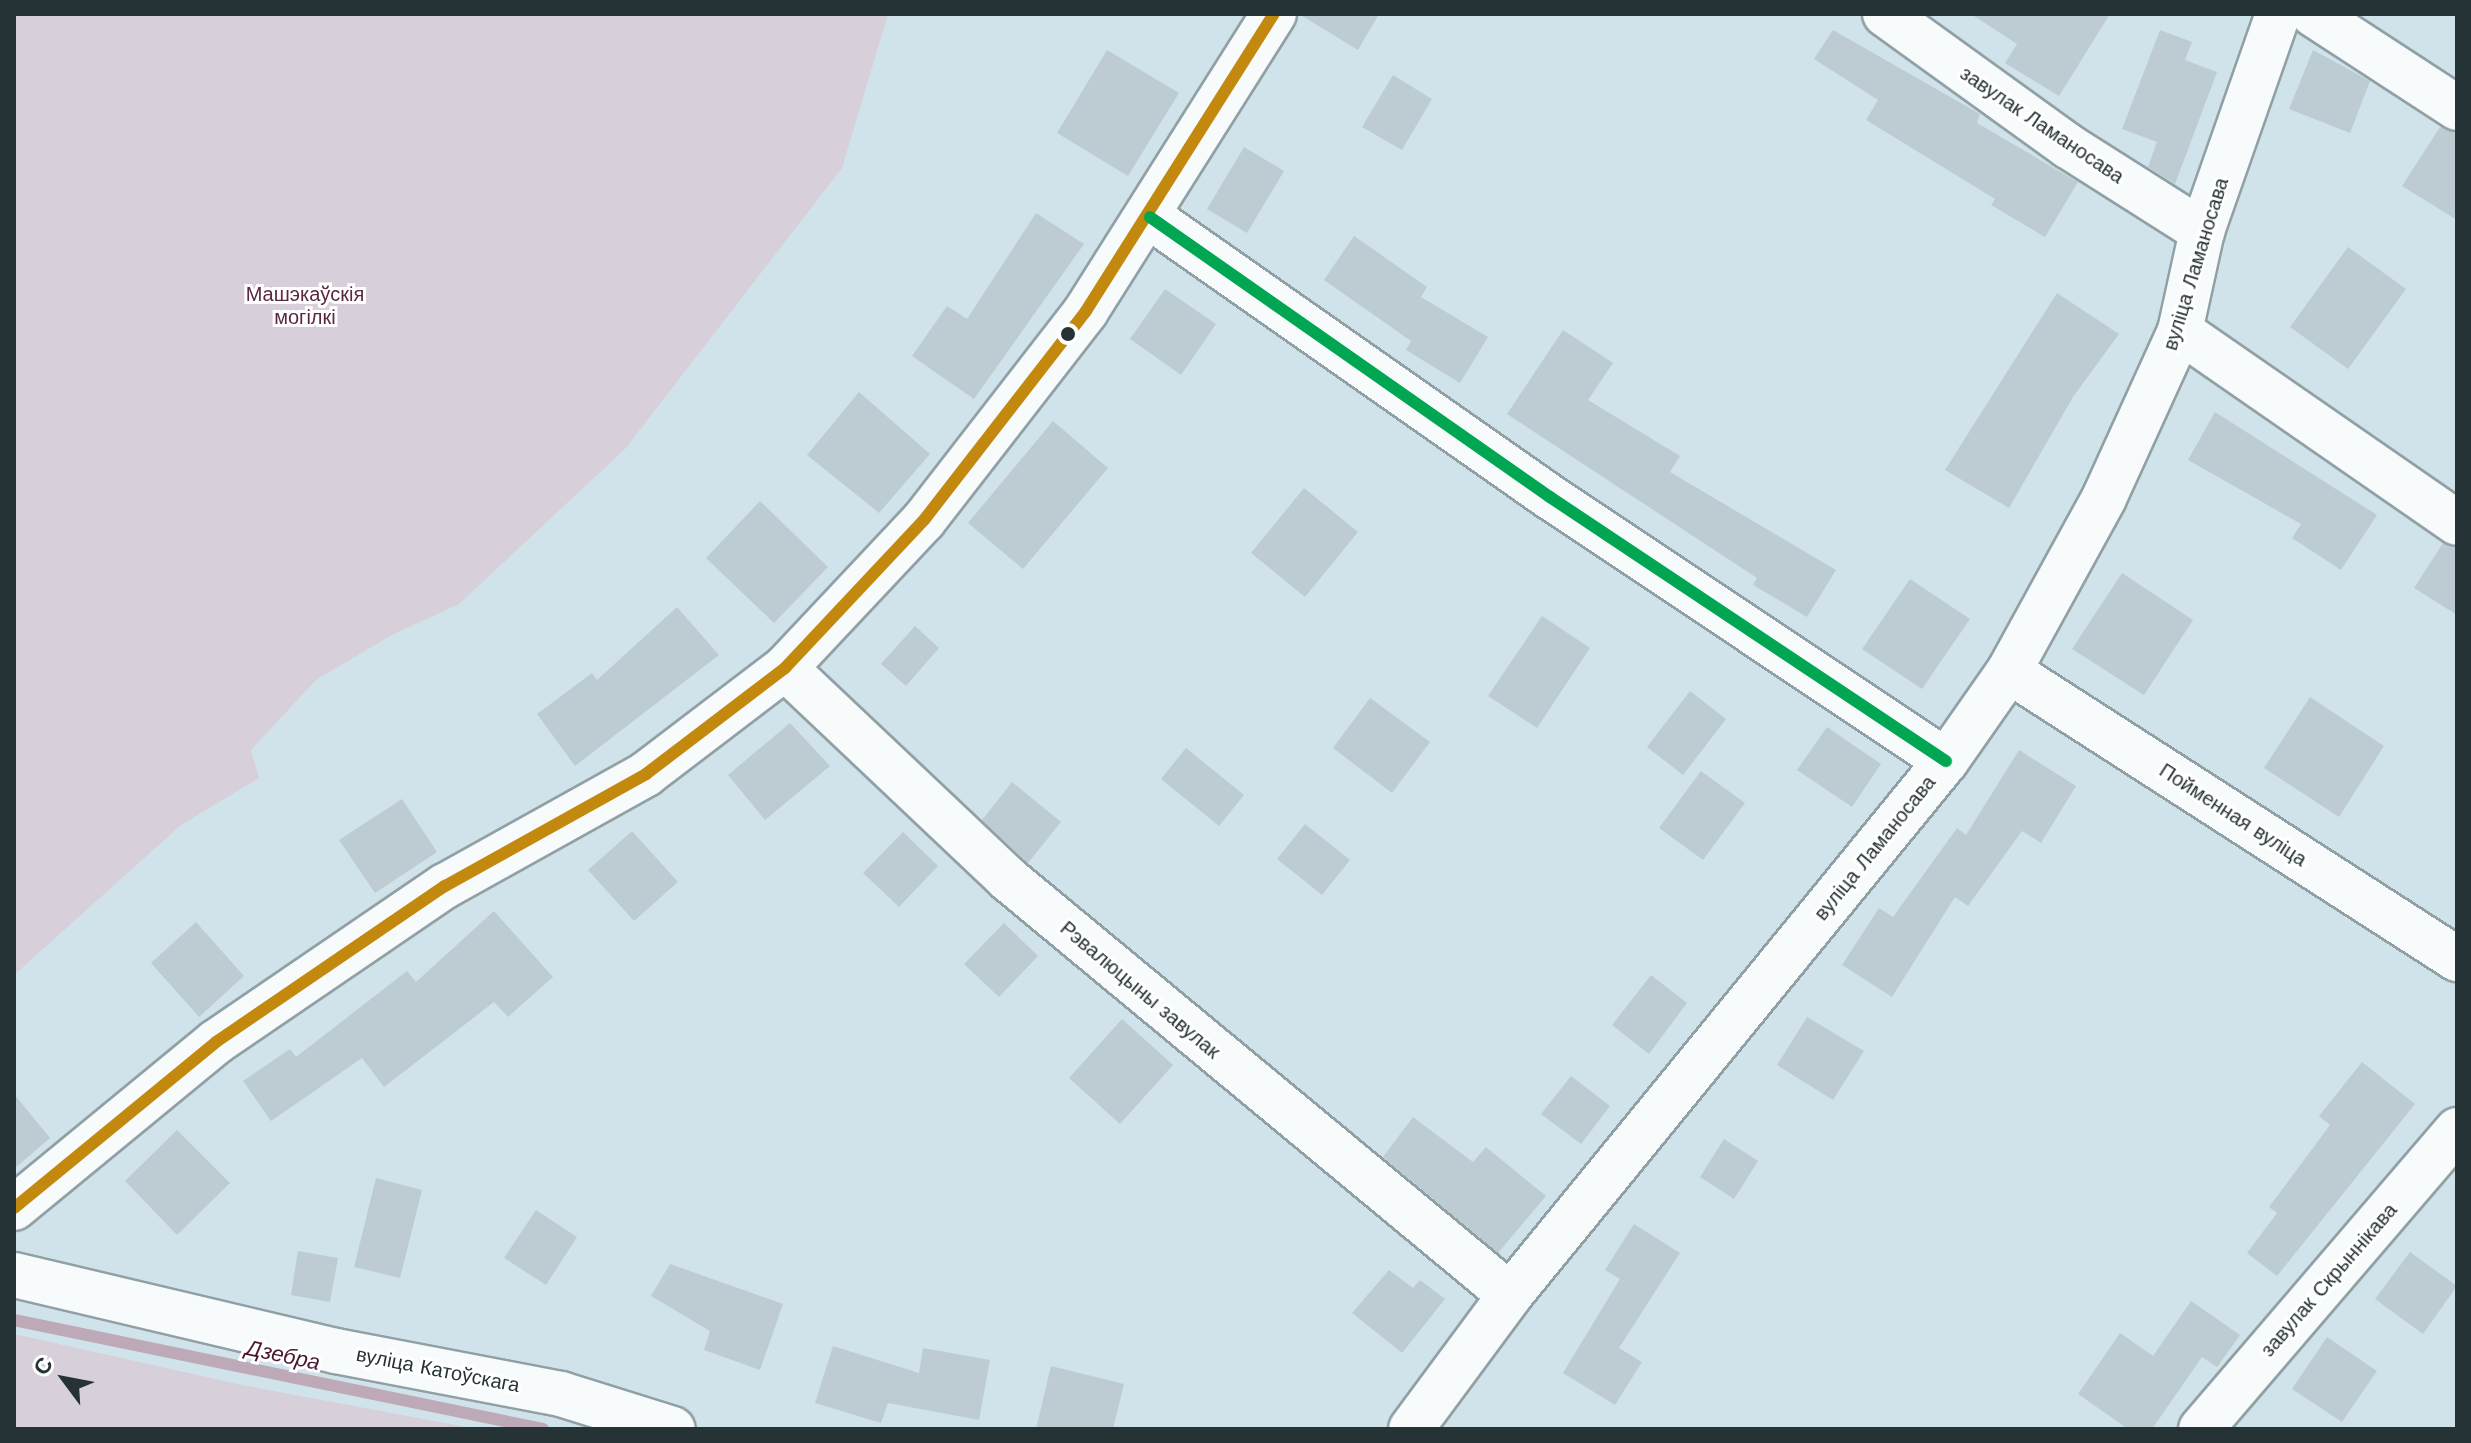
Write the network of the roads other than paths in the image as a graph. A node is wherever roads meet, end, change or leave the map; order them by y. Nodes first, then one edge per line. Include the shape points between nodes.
1 (1274, 14) edge
2 (1885, 14) edge
3 (2278, 14) edge
4 (2313, 14) edge
5 (2457, 108) edge
6 (1150, 217) junction
7 (2202, 231) junction
8 (2180, 331) junction
9 (2457, 523) edge
10 (785, 668) junction
11 (2009, 671) junction
12 (1946, 761) junction
13 (2457, 959) edge
14 (2457, 1130) edge
15 (14, 1208) edge
16 (14, 1275) edge
17 (1510, 1295) junction
18 (673, 1429) edge
19 (1411, 1429) edge
20 (2201, 1429) edge

1 - 6 street
2 - 7 street, завулак Ламаносава via 2068,146
3 - 7 street, вуліца Ламаносава
4 - 5 street
6 - 10 street via 1086,311 924,520
6 - 12 street via 1550,497
7 - 8 street, вуліца Ламаносава
8 - 9 street
8 - 11 street, вуліца Ламаносава via 2104,498
10 - 15 street via 646,774 445,886 216,1042
10 - 17 street, Рэвалюцыны завулак via 1008,879
11 - 12 street, вуліца Ламаносава
11 - 13 street, Пойменная вуліца
12 - 17 street, вуліца Ламаносава
14 - 20 street, завулак Скрыннікава
16 - 18 street, вуліца Катоўскага via 336,1351 561,1394
17 - 19 street, вуліца Ламаносава

